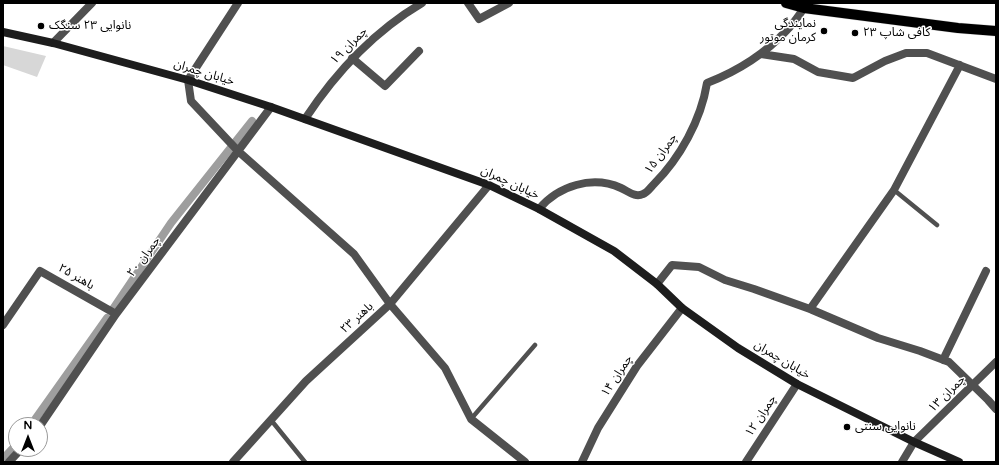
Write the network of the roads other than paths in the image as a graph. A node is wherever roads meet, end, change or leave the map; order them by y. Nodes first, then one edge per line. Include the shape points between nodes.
1 (92, 3) edge
2 (238, 3) edge
3 (422, 3) edge
4 (468, 3) edge
5 (509, 3) edge
6 (786, 3) edge
7 (806, 5) edge
8 (996, 31) edge
9 (3, 32) edge
10 (53, 43) junction
11 (419, 51) dead end
12 (761, 54) junction
13 (352, 58) junction
14 (960, 65) junction
15 (996, 79) edge
16 (188, 80) junction
17 (271, 107) junction
18 (305, 119) junction
19 (238, 151) junction
20 (489, 185) junction
21 (894, 190) junction
22 (539, 210) junction
23 (937, 225) dead end
24 (986, 271) dead end
25 (657, 284) junction
26 (390, 304) junction
27 (682, 308) junction
28 (810, 309) junction
29 (116, 314) junction
30 (3, 325) edge
31 (535, 345) dead end
32 (943, 360) junction
33 (996, 362) edge
34 (797, 384) junction
35 (972, 385) junction
36 (996, 409) edge
37 (46, 417) edge
38 (471, 419) junction
39 (271, 420) junction
40 (914, 442) junction
41 (233, 462) edge
42 (305, 462) edge
43 (525, 462) edge
44 (582, 462) edge
45 (746, 462) edge
46 (902, 462) edge
47 (959, 462) edge

1 - 10 street
2 - 16 street
3 - 13 street, چمران ۱۹ via 390,24
4 - 5 street via 480,19
6 - 7 main road
7 - 8 main road via 958,28
7 - 12 street via 788,30
9 - 10 main road, خیابان چمران
10 - 16 main road, خیابان چمران
11 - 13 street via 385,86
12 - 14 street via 794,59 818,72 853,78 906,53 927,53
12 - 22 street, چمران ۱۵ via 730,74 707,83 705,96 689,136 666,172 644,194 630,194 620,188 601,183 581,183 563,189 546,200
13 - 18 street, چمران ۱۹
14 - 15 street
14 - 21 street
16 - 17 main road, خیابان چمران
16 - 19 street via 191,101
17 - 18 main road, خیابان چمران
17 - 19 street, چمران ۲۰
18 - 20 main road, خیابان چمران
19 - 26 street via 354,254
19 - 29 street, چمران ۲۰
20 - 22 main road, خیابان چمران
20 - 26 street, باهنر ۲۳
21 - 23 lane
21 - 28 street
22 - 25 main road, خیابان چمران via 614,251
24 - 32 street
25 - 27 main road, خیابان چمران
25 - 28 street via 672,265 699,267 725,280
26 - 38 street via 445,368
26 - 39 street, باهنر ۲۳ via 306,381
27 - 34 main road, خیابان چمران via 738,348
27 - 44 street, چمران ۱۴ via 637,366 598,428
28 - 32 street via 878,338
29 - 30 street, باهنر ۲۵ via 40,271
29 - 37 street, چمران ۲۰
31 - 38 lane
32 - 35 street via 949,362
33 - 35 street, چمران ۱۳
34 - 40 main road, خیابان چمران
34 - 45 street, چمران ۱۲
35 - 36 street
35 - 40 street, چمران ۱۳
38 - 43 street
39 - 41 street, باهنر ۲۳
39 - 42 lane
40 - 46 street, چمران ۱۳
40 - 47 main road, خیابان چمران

